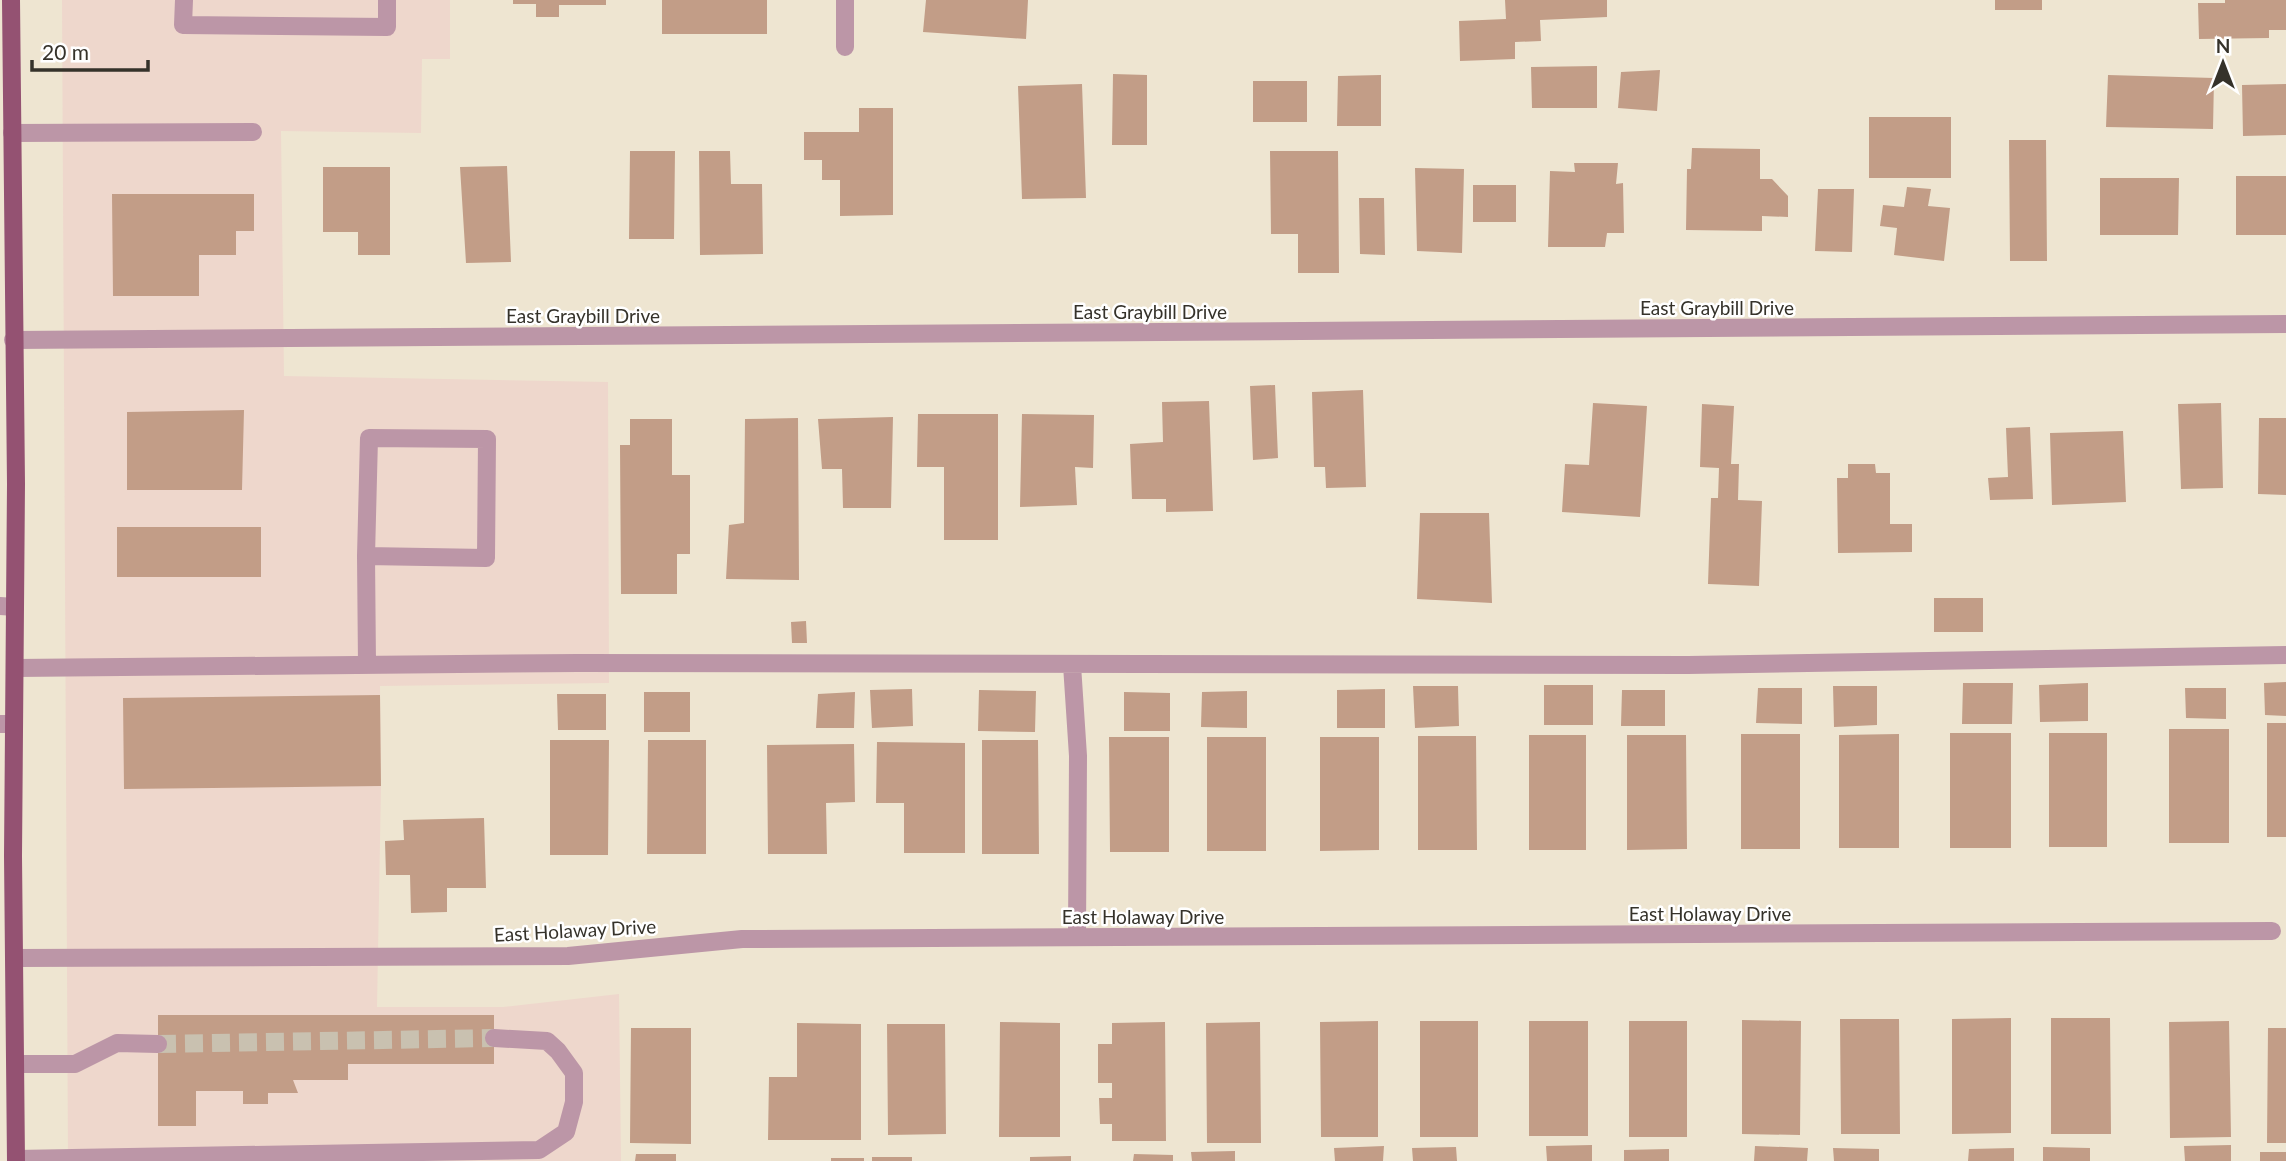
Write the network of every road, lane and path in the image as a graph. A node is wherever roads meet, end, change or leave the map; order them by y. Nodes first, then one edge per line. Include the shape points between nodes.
1 (11, 0) edge
2 (184, 0) edge
3 (387, 0) edge
4 (845, 0) edge
5 (845, 47) dead end
6 (6, 76) edge
7 (253, 132) dead end
8 (12, 133) junction
9 (2286, 324) edge
10 (13, 340) junction
11 (366, 556) junction
12 (8, 606) edge
13 (2286, 654) edge
14 (367, 665) junction
15 (1072, 665) junction
16 (15, 668) junction
17 (7, 724) edge
18 (7, 918) edge
19 (2281, 931) edge
20 (1077, 937) junction
21 (15, 958) junction
22 (494, 1038) tunnel mouth
23 (158, 1044) tunnel mouth
24 (16, 1064) junction
25 (16, 1160) edge

1 - 6 main road
2 - 3 street via 183,25 387,27
4 - 5 street
6 - 8 main road
7 - 8 street
8 - 10 main road
9 - 10 street, East Graybill Drive
10 - 12 main road
11 - 11 street via 369,438 487,439 486,558
11 - 14 street
12 - 16 main road
13 - 15 street via 1688,665
14 - 15 street
14 - 16 street
15 - 20 street via 1078,757
16 - 17 main road
17 - 18 main road
18 - 21 main road
19 - 20 street, East Holaway Drive
20 - 21 street, East Holaway Drive via 742,939 568,956
21 - 24 main road
22 - 25 street via 547,1041 574,1073 574,1101 566,1132 539,1150
23 - 24 street via 117,1043 75,1064
24 - 25 main road

